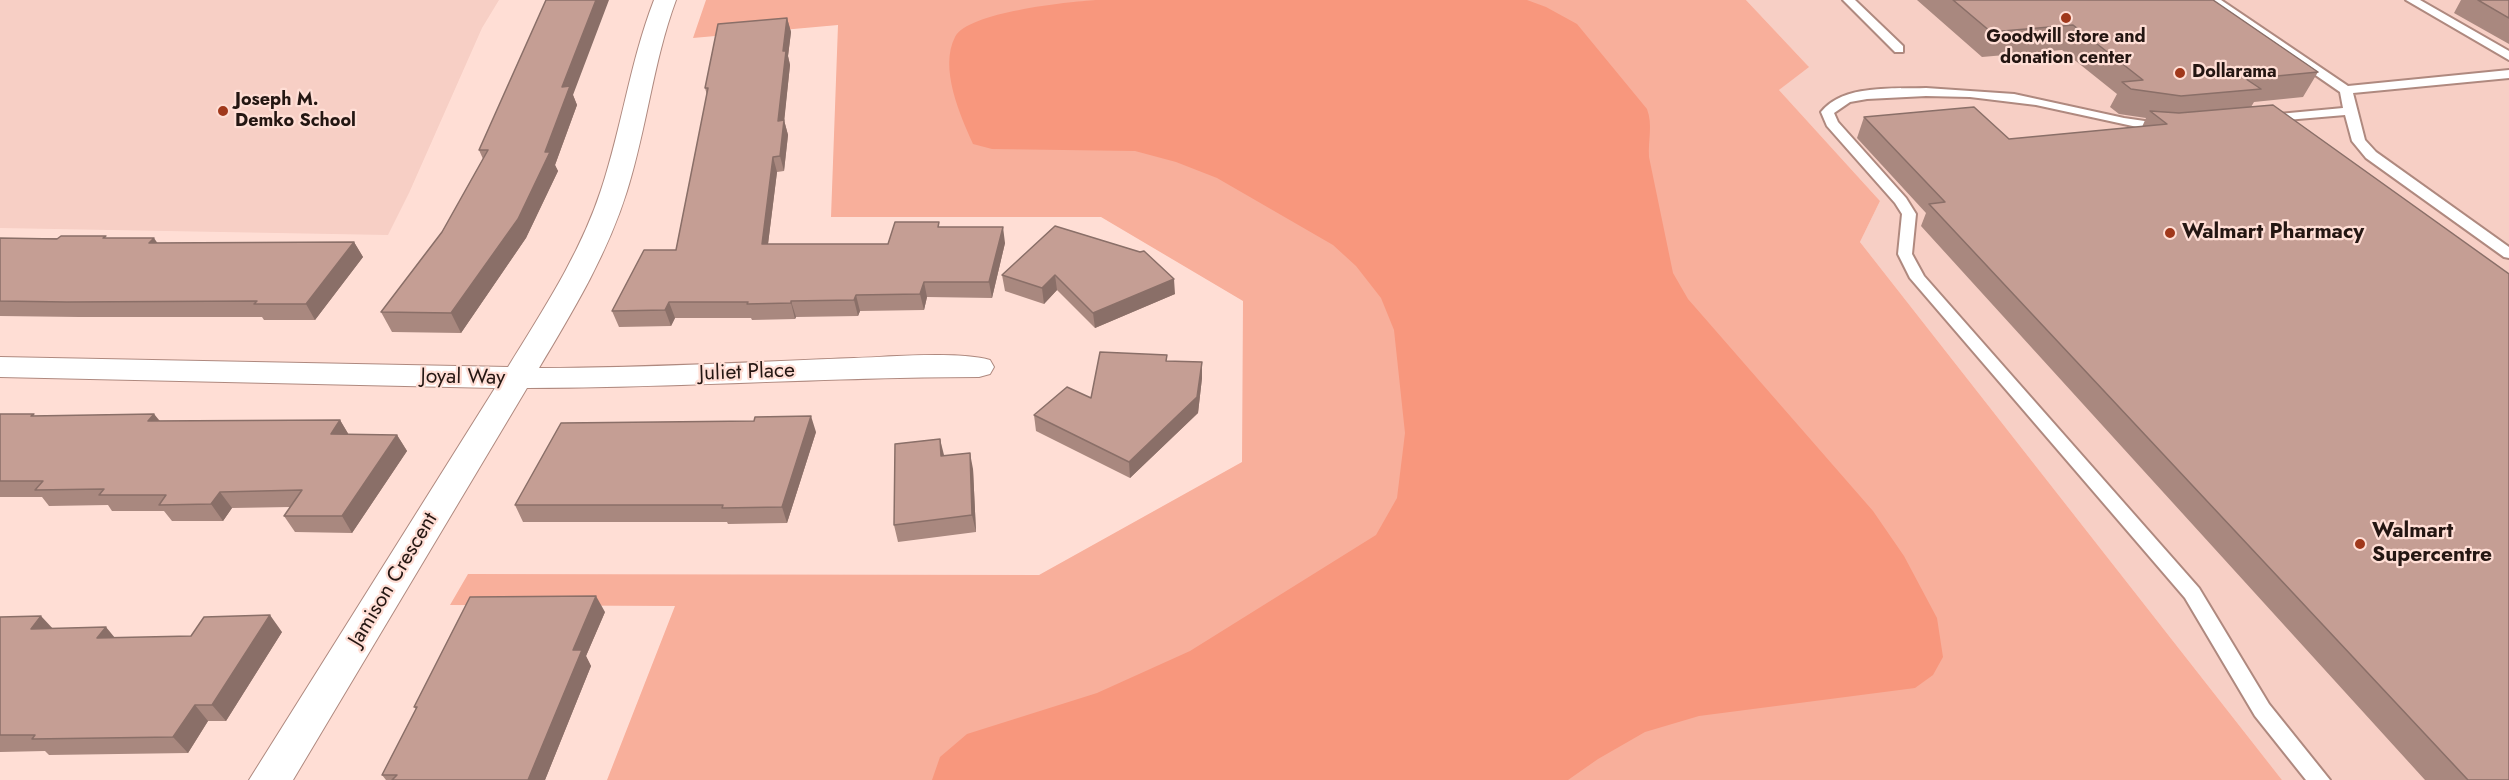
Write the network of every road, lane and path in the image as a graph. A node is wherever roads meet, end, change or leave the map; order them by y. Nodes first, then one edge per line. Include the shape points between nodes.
1 (665, 0) edge
2 (1849, 0) edge
3 (2212, 0) edge
4 (2412, 0) edge
5 (1899, 49) dead end
6 (2509, 56) edge
7 (2509, 74) edge
8 (2346, 90) junction
9 (2350, 111) junction
10 (2258, 120) edge
11 (2178, 128) edge
12 (2509, 254) edge
13 (0, 367) edge
14 (979, 367) dead end
15 (516, 378) junction
16 (270, 780) edge
17 (2319, 780) edge

1 - 15 street, Joyal Way via 651,37 620,173 606,216 576,281
2 - 5 lane
3 - 8 lane
4 - 6 lane
7 - 8 lane
8 - 9 lane
9 - 10 lane
9 - 12 lane via 2360,141 2371,156
11 - 17 lane via 2136,125 2059,106 1958,91 1855,97 1835,103 1827,112 1909,214 1905,254 1914,272 2192,593 2262,710
13 - 15 street, Joyal Way
14 - 15 street, Juliet Place
15 - 16 street, Jamison Crescent

